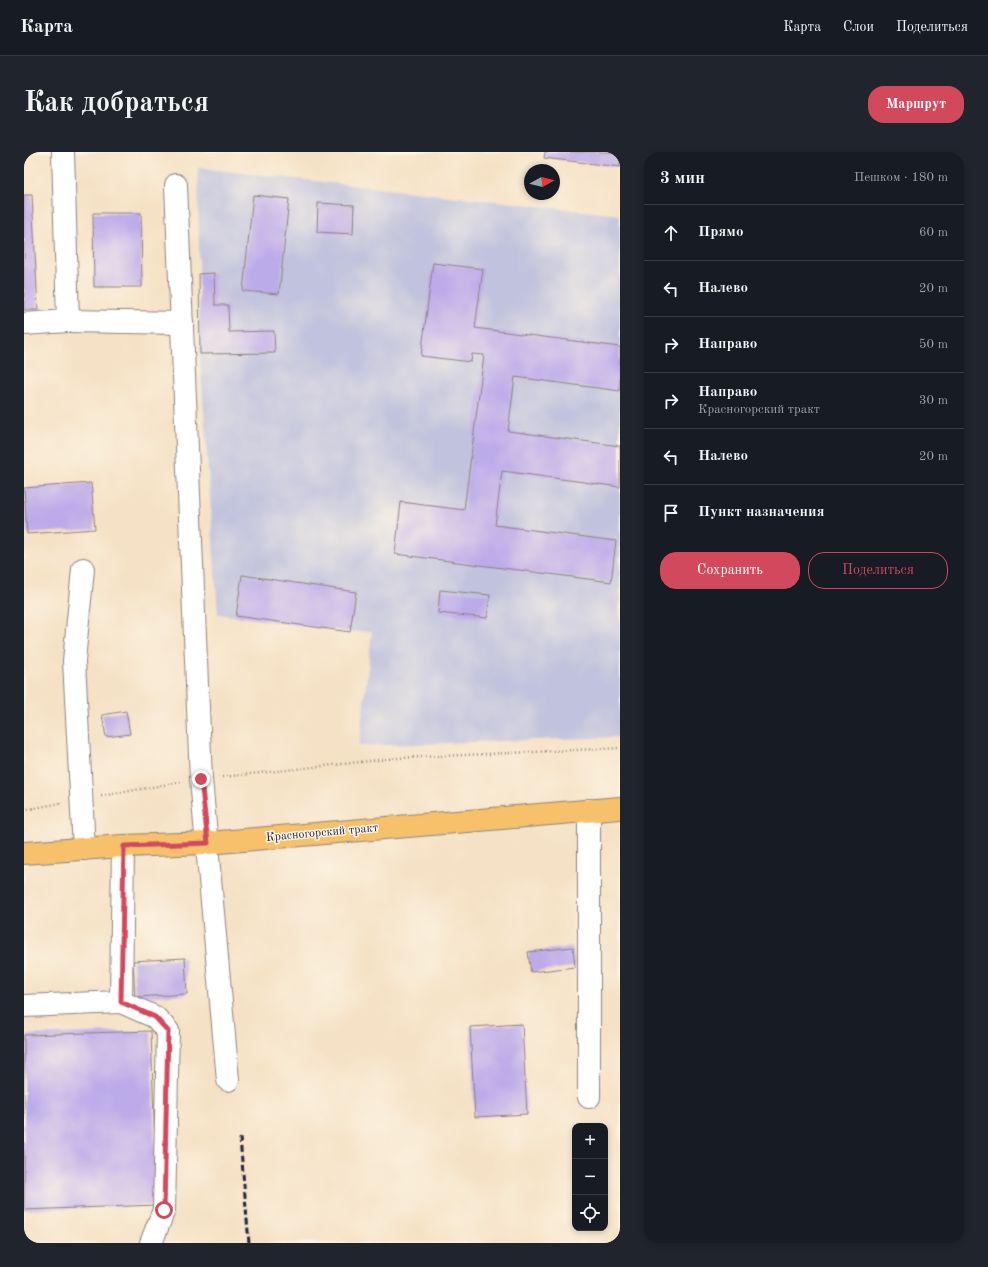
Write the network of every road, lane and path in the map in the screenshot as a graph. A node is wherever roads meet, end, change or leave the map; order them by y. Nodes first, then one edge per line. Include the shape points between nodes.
1 (63, 152) edge
2 (176, 185) dead end
3 (68, 321) junction
4 (182, 323) junction
5 (24, 324) edge
6 (83, 569) dead end
7 (620, 748) edge
8 (201, 779) junction
9 (83, 799) junction
10 (620, 808) edge
11 (24, 810) edge
12 (589, 810) junction
13 (208, 843) junction
14 (124, 846) junction
15 (84, 849) junction
16 (24, 853) edge
17 (121, 1002) junction
18 (24, 1006) edge
19 (228, 1080) dead end
20 (589, 1097) dead end
21 (151, 1243) edge

1 - 3 lane
2 - 4 lane
3 - 4 lane
3 - 5 lane
4 - 8 lane
6 - 9 lane via 74,661
7 - 8 path via 398,758
8 - 9 path
8 - 13 lane
9 - 11 path
9 - 15 lane
10 - 12 main road, Красногорский тракт
12 - 13 main road, Красногорский тракт
12 - 20 lane
13 - 14 main road, Красногорский тракт
13 - 19 lane
14 - 15 main road, Красногорский тракт
14 - 17 lane
15 - 16 main road, Красногорский тракт
17 - 18 lane
17 - 21 lane via 155,1017 168,1031 164,1210

